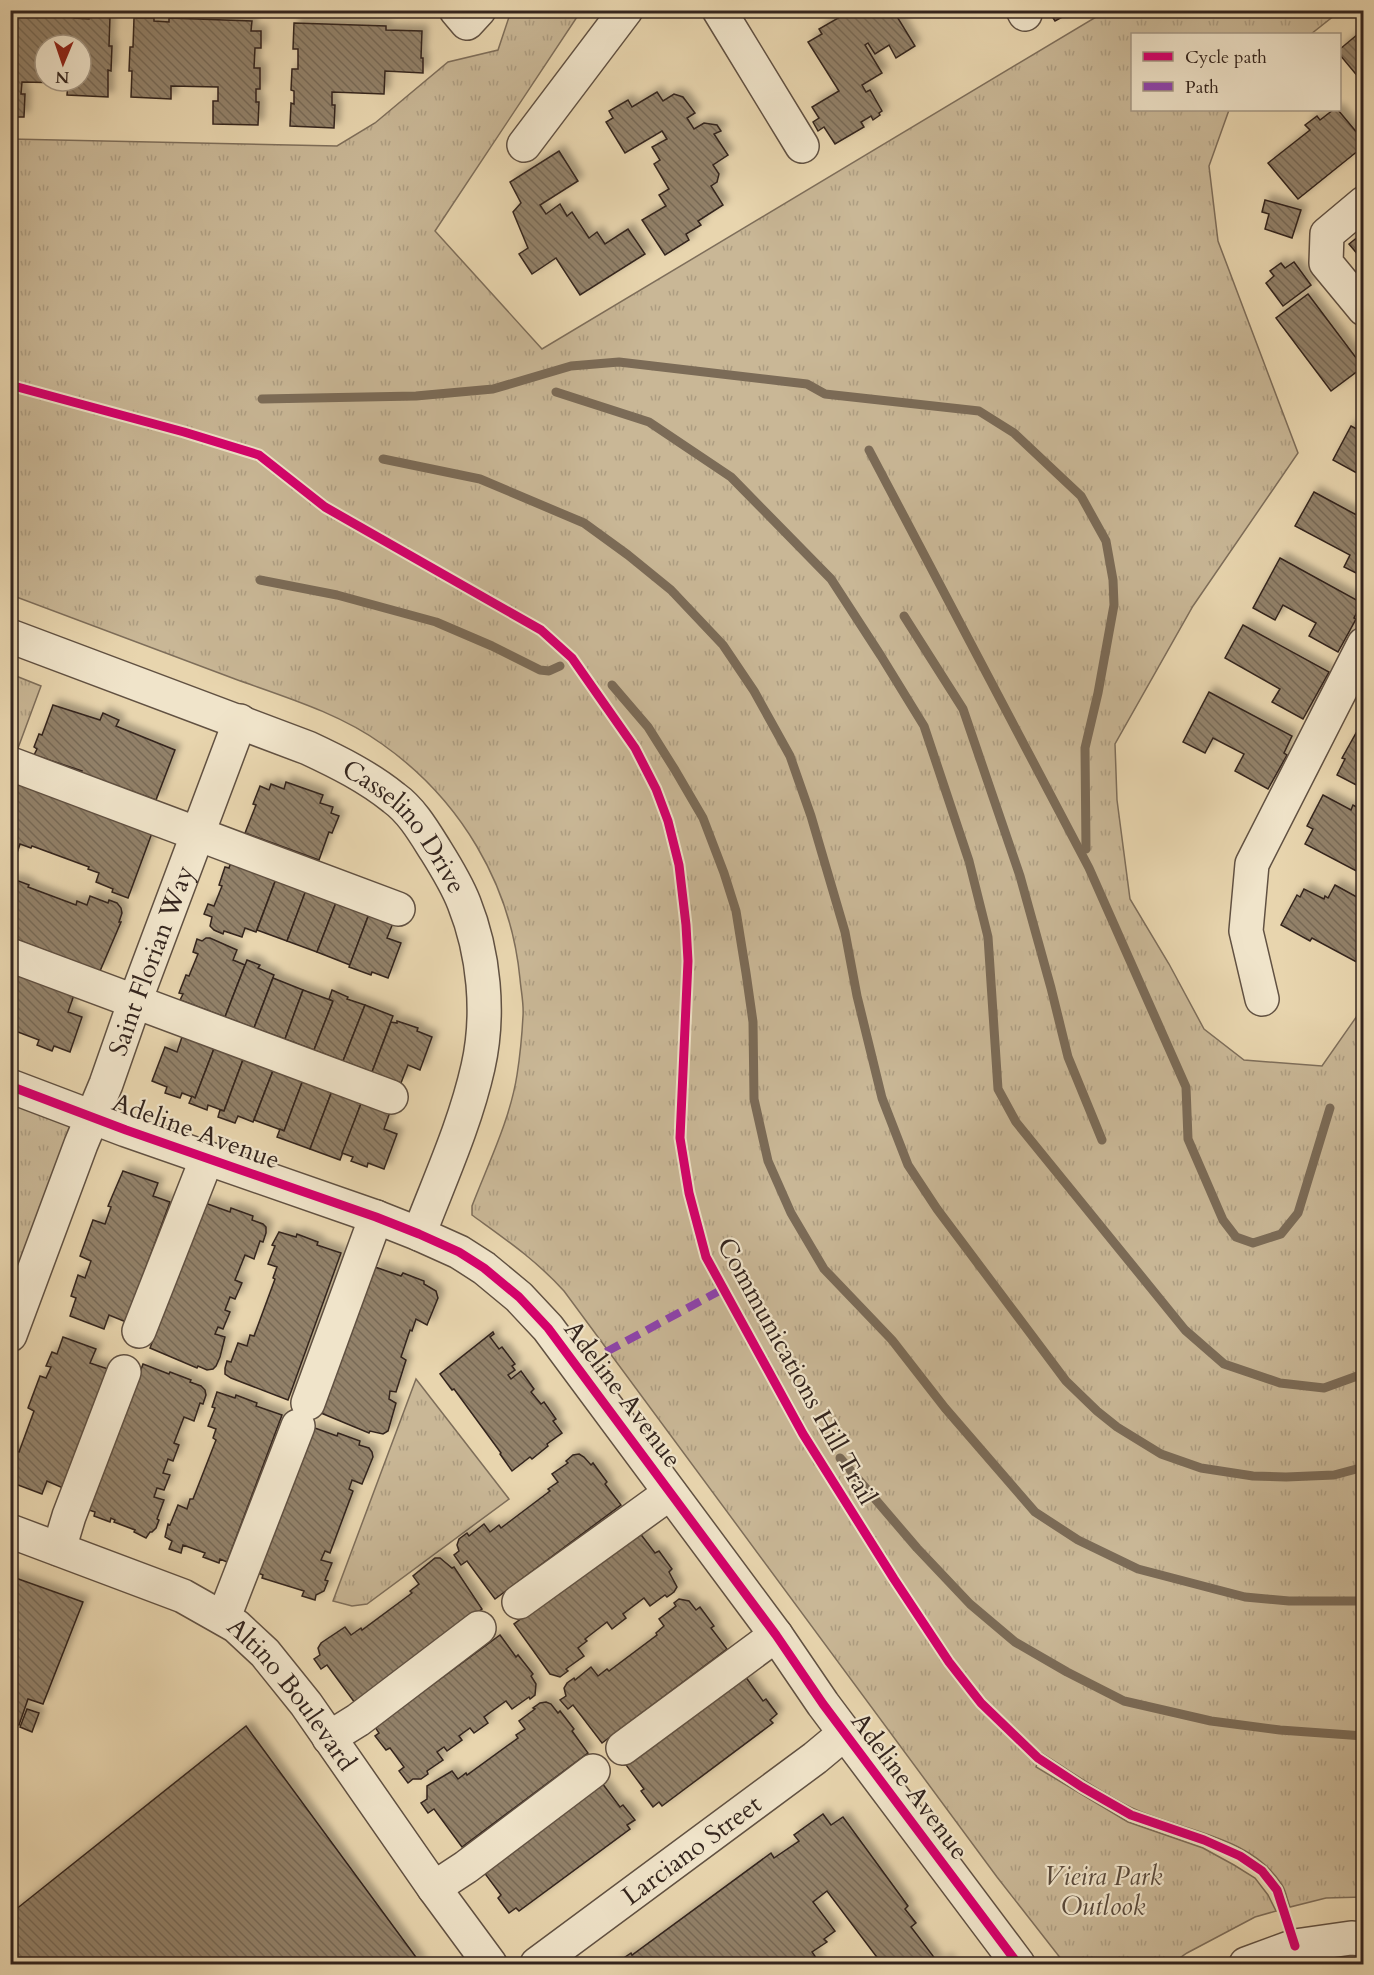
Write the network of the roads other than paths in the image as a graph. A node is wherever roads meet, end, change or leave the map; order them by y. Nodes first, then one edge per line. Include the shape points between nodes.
1 (626, 10) edge
2 (719, 10) edge
3 (524, 145) dead end
4 (802, 146) dead end
5 (1364, 203) edge
6 (1364, 309) edge
7 (10, 636) edge
8 (1364, 644) edge
9 (240, 721) junction
10 (11, 764) edge
11 (197, 834) junction
12 (398, 909) dead end
13 (10, 955) edge
14 (1262, 999) dead end
15 (135, 1001) junction
16 (10, 1086) edge
17 (391, 1097) dead end
18 (93, 1117) junction
19 (207, 1158) junction
20 (376, 1217) junction
21 (419, 1234) junction
22 (139, 1331) dead end
23 (10, 1335) edge
24 (124, 1372) dead end
25 (670, 1493) junction
26 (10, 1531) edge
27 (59, 1549) junction
28 (519, 1602) dead end
29 (224, 1617) junction
30 (479, 1628) dead end
31 (776, 1635) junction
32 (845, 1733) junction
33 (329, 1738) junction
34 (623, 1748) dead end
35 (593, 1771) dead end
36 (434, 1888) junction
37 (1364, 1939) edge
38 (490, 1965) edge
39 (537, 1965) edge
40 (1018, 1965) edge
41 (1246, 1965) edge

1 - 3 street
2 - 4 street
5 - 6 street via 1327,234 1326,263
7 - 9 street, Casselino Drive
8 - 14 street via 1252,864 1246,931
9 - 11 street, Saint Florian Way
9 - 21 street, Casselino Drive via 346,766 395,798 421,827 464,900 475,932 484,998 484,1035 461,1124
10 - 11 street
11 - 12 street
11 - 15 street, Saint Florian Way
13 - 15 street
15 - 17 street
15 - 18 street, Saint Florian Way
16 - 18 street, Adeline Avenue
18 - 19 street, Adeline Avenue
18 - 23 street, Saint Florian Way
19 - 20 street, Adeline Avenue
19 - 22 street
20 - 21 street, Adeline Avenue
20 - 29 street
21 - 25 street, Adeline Avenue via 459,1252 519,1297 548,1328
24 - 27 street
25 - 28 street
25 - 31 street, Adeline Avenue
26 - 27 street, Altino Boulevard
27 - 29 street, Altino Boulevard via 183,1596
29 - 33 street, Altino Boulevard via 265,1653
30 - 33 street
31 - 32 street, Adeline Avenue
31 - 34 street
32 - 39 street, Larciano Street
32 - 40 street, Adeline Avenue
33 - 36 street, Altino Boulevard
35 - 36 street
36 - 38 street, Altino Boulevard
37 - 41 street via 1295,1946

